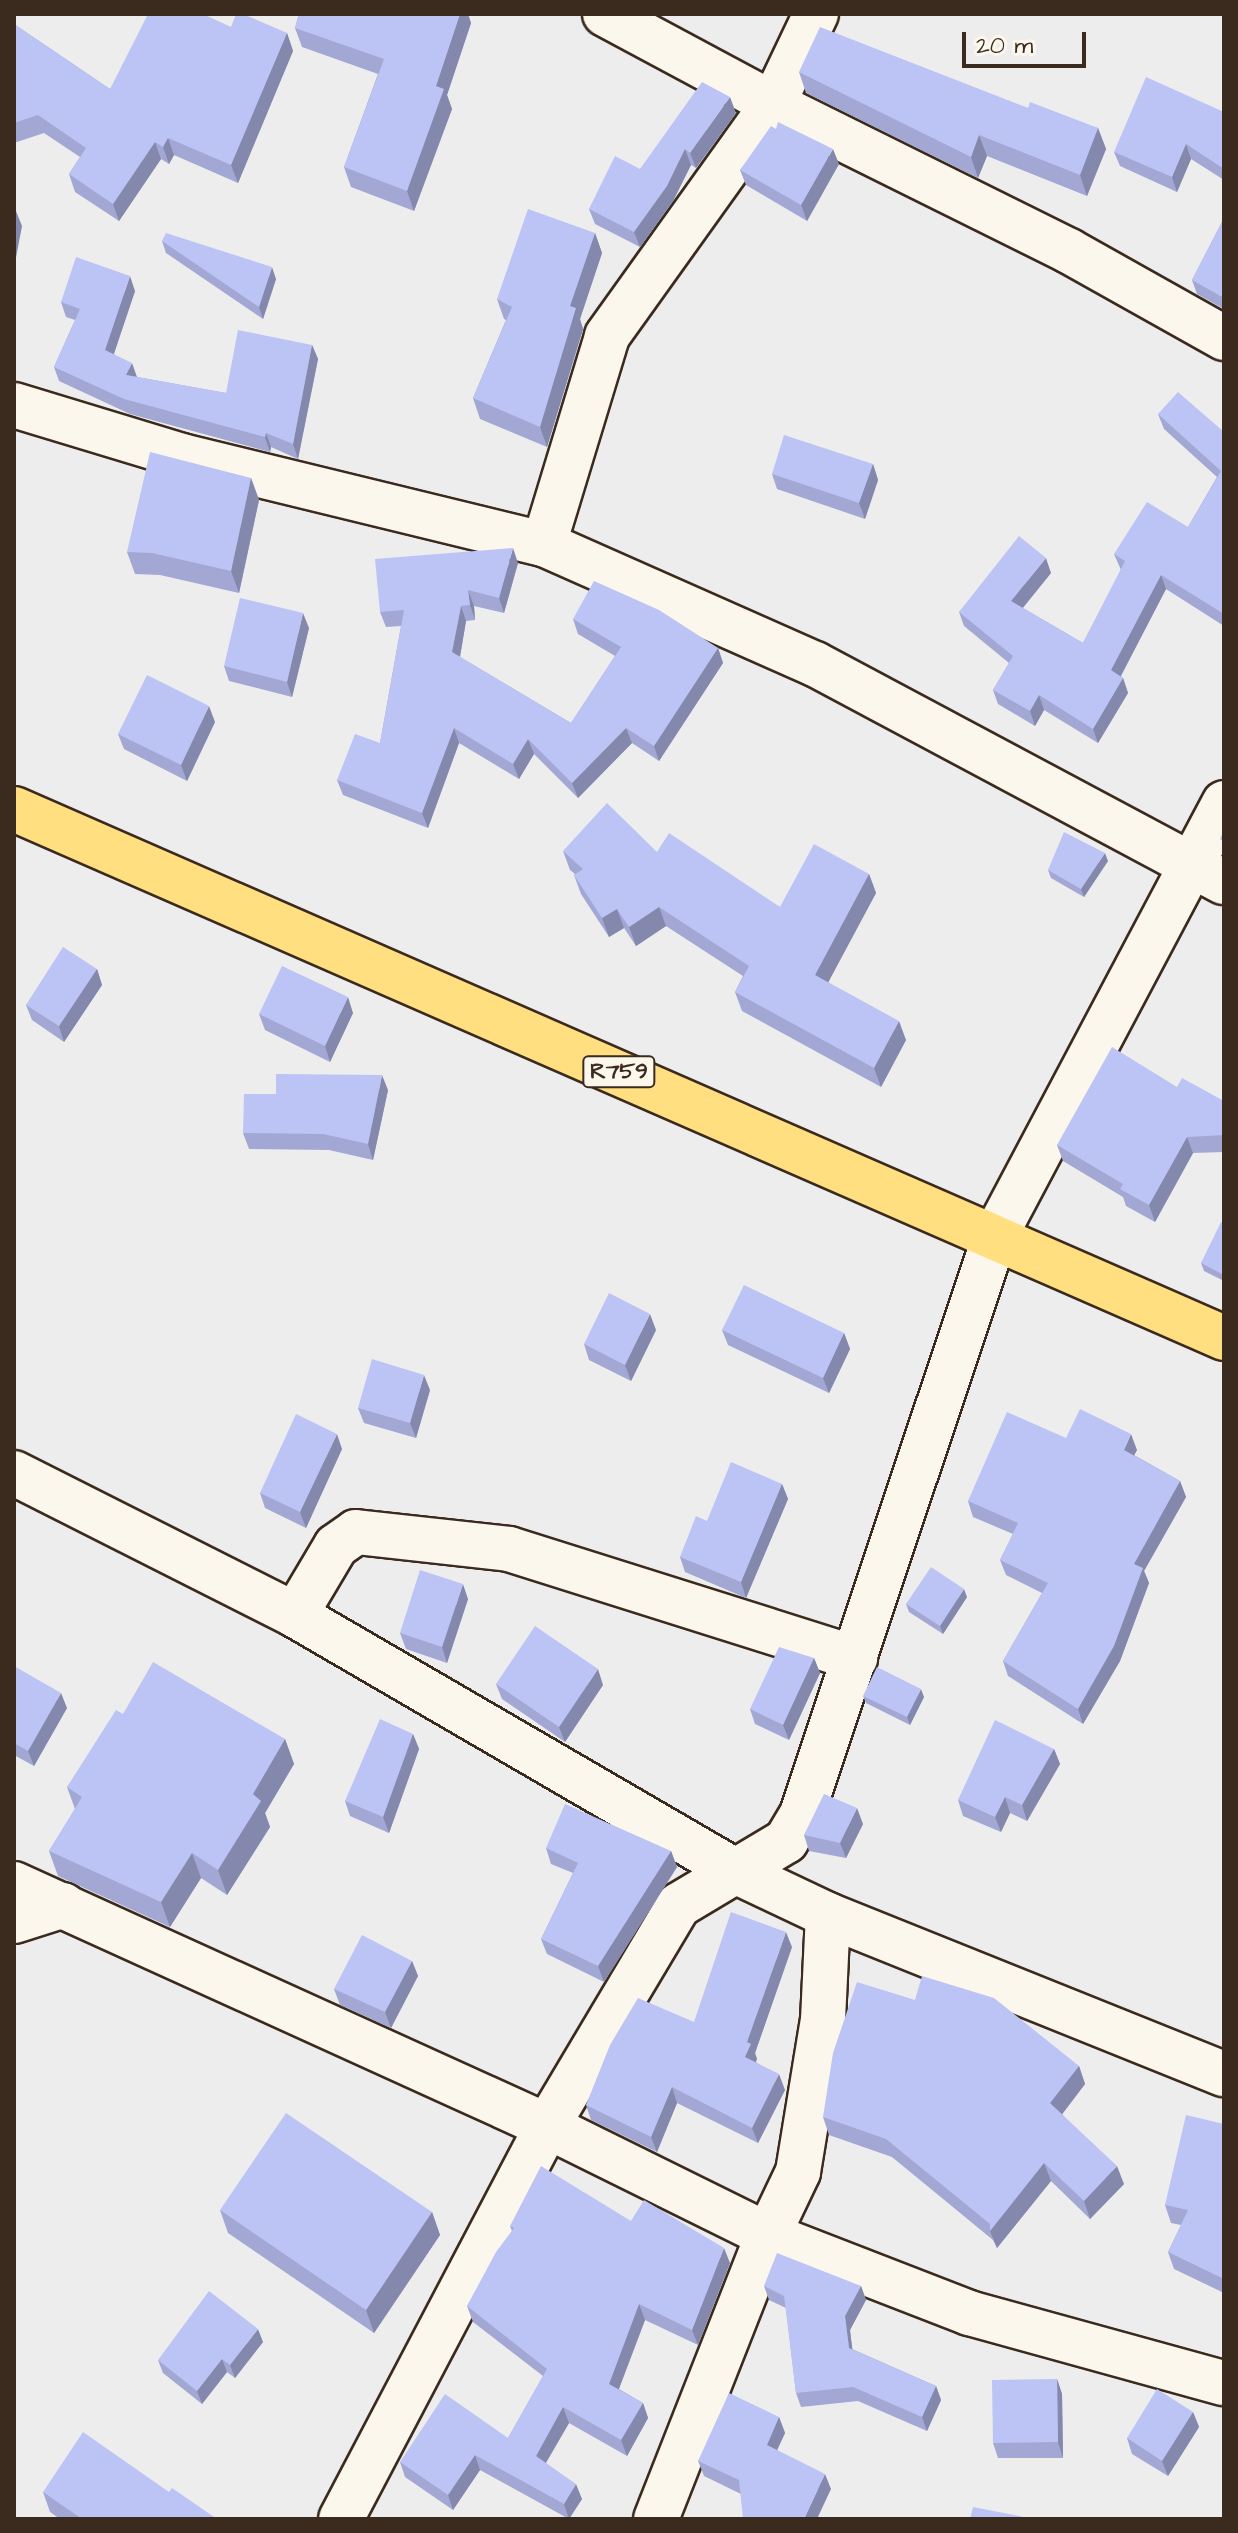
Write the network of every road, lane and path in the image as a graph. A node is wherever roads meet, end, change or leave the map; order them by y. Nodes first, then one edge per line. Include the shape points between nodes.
1 (605, 14) edge
2 (816, 14) edge
3 (773, 104) junction
4 (1224, 338) edge
5 (14, 405) edge
6 (544, 544) junction
7 (1224, 803) edge
8 (14, 809) edge
9 (1208, 872) edge
10 (995, 1236) junction
11 (1224, 1338) edge
12 (14, 1473) edge
13 (295, 1615) junction
14 (855, 1658) junction
15 (737, 1872) junction
16 (14, 1884) edge
17 (64, 1905) junction
18 (828, 1915) junction
19 (14, 1921) edge
20 (1224, 2074) edge
21 (547, 2126) junction
22 (768, 2235) junction
23 (1224, 2383) edge
24 (341, 2519) edge
25 (656, 2519) edge

1 - 3 street
2 - 3 street
3 - 4 street via 1069,251
3 - 6 street via 607,336
5 - 6 street via 182,456
6 - 9 street via 815,664
7 - 9 street
8 - 10 main road, R759
9 - 10 street
10 - 11 main road, R759
10 - 14 street
12 - 13 street
13 - 14 street via 336,1546 356,1532 509,1549
13 - 15 street
14 - 15 street via 802,1814 786,1841
15 - 18 street
15 - 21 street via 679,1905
16 - 17 street
17 - 19 street
17 - 21 street
18 - 20 street
18 - 22 street via 823,2020 798,2172
21 - 22 street
21 - 24 street
22 - 23 street via 969,2313
22 - 25 street

